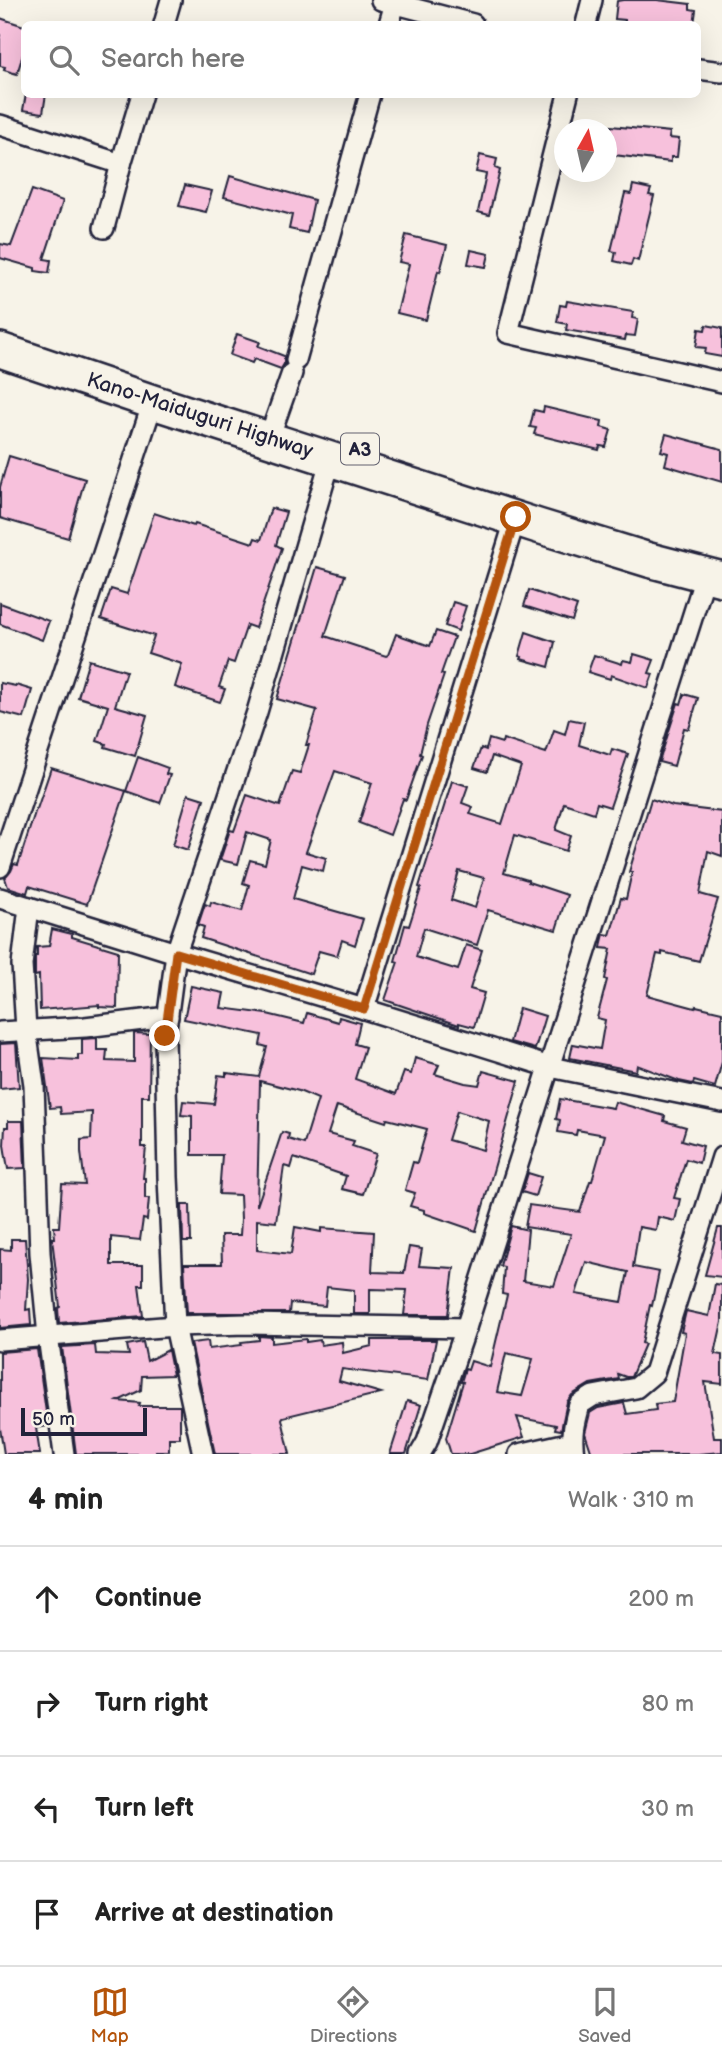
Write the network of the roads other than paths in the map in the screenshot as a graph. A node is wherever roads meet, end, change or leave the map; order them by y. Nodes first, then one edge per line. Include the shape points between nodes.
1 (171, 0) edge
2 (592, 0) edge
3 (391, 2) edge
4 (165, 21) edge
5 (389, 21) edge
6 (462, 21) edge
7 (587, 21) edge
8 (701, 69) edge
9 (722, 72) edge
10 (141, 98) edge
11 (369, 98) edge
12 (567, 98) edge
13 (0, 125) edge
14 (121, 164) junction
15 (104, 228) dead end
16 (0, 331) edge
17 (0, 349) edge
18 (722, 382) edge
19 (153, 402) junction
20 (272, 430) junction
21 (331, 458) junction
22 (516, 517) junction
23 (717, 571) edge
24 (0, 867) edge
25 (0, 898) edge
26 (29, 907) junction
27 (176, 953) junction
28 (364, 1009) junction
29 (169, 1017) junction
30 (26, 1029) junction
31 (0, 1032) edge
32 (550, 1067) junction
33 (722, 1102) edge
34 (722, 1157) edge
35 (175, 1326) junction
36 (466, 1328) junction
37 (48, 1336) junction
38 (0, 1340) edge
39 (573, 1448) edge
40 (64, 1454) edge
41 (204, 1454) edge
42 (420, 1454) edge
43 (519, 1454) edge

1 - 4 street
2 - 7 street
3 - 5 street
3 - 6 street
8 - 9 street
10 - 14 street
11 - 20 street
12 - 18 street via 509,333
13 - 14 street
14 - 15 street
16 - 20 highway, Kano-Maiduguri Highway / A3
17 - 19 highway, Kano-Maiduguri Highway / A3
19 - 20 highway, Kano-Maiduguri Highway / A3
19 - 24 street
20 - 21 highway, Kano-Maiduguri Highway / A3
20 - 23 highway, Kano-Maiduguri Highway / A3 via 582,520
21 - 22 highway, Kano-Maiduguri Highway / A3
21 - 27 street via 257,712
22 - 23 highway, Kano-Maiduguri Highway / A3 via 624,552
22 - 28 street
23 - 32 street
25 - 26 street
26 - 27 street
26 - 30 street via 22,965
27 - 28 street
27 - 29 street
28 - 32 street
29 - 30 street
29 - 35 street via 165,1036 167,1164
30 - 31 street
30 - 37 street via 34,1086
32 - 33 street
32 - 36 street
34 - 39 street via 654,1373 636,1388 593,1396 579,1405
35 - 36 street
35 - 37 street
35 - 41 street
36 - 42 street
37 - 38 street
37 - 40 street
39 - 43 street

